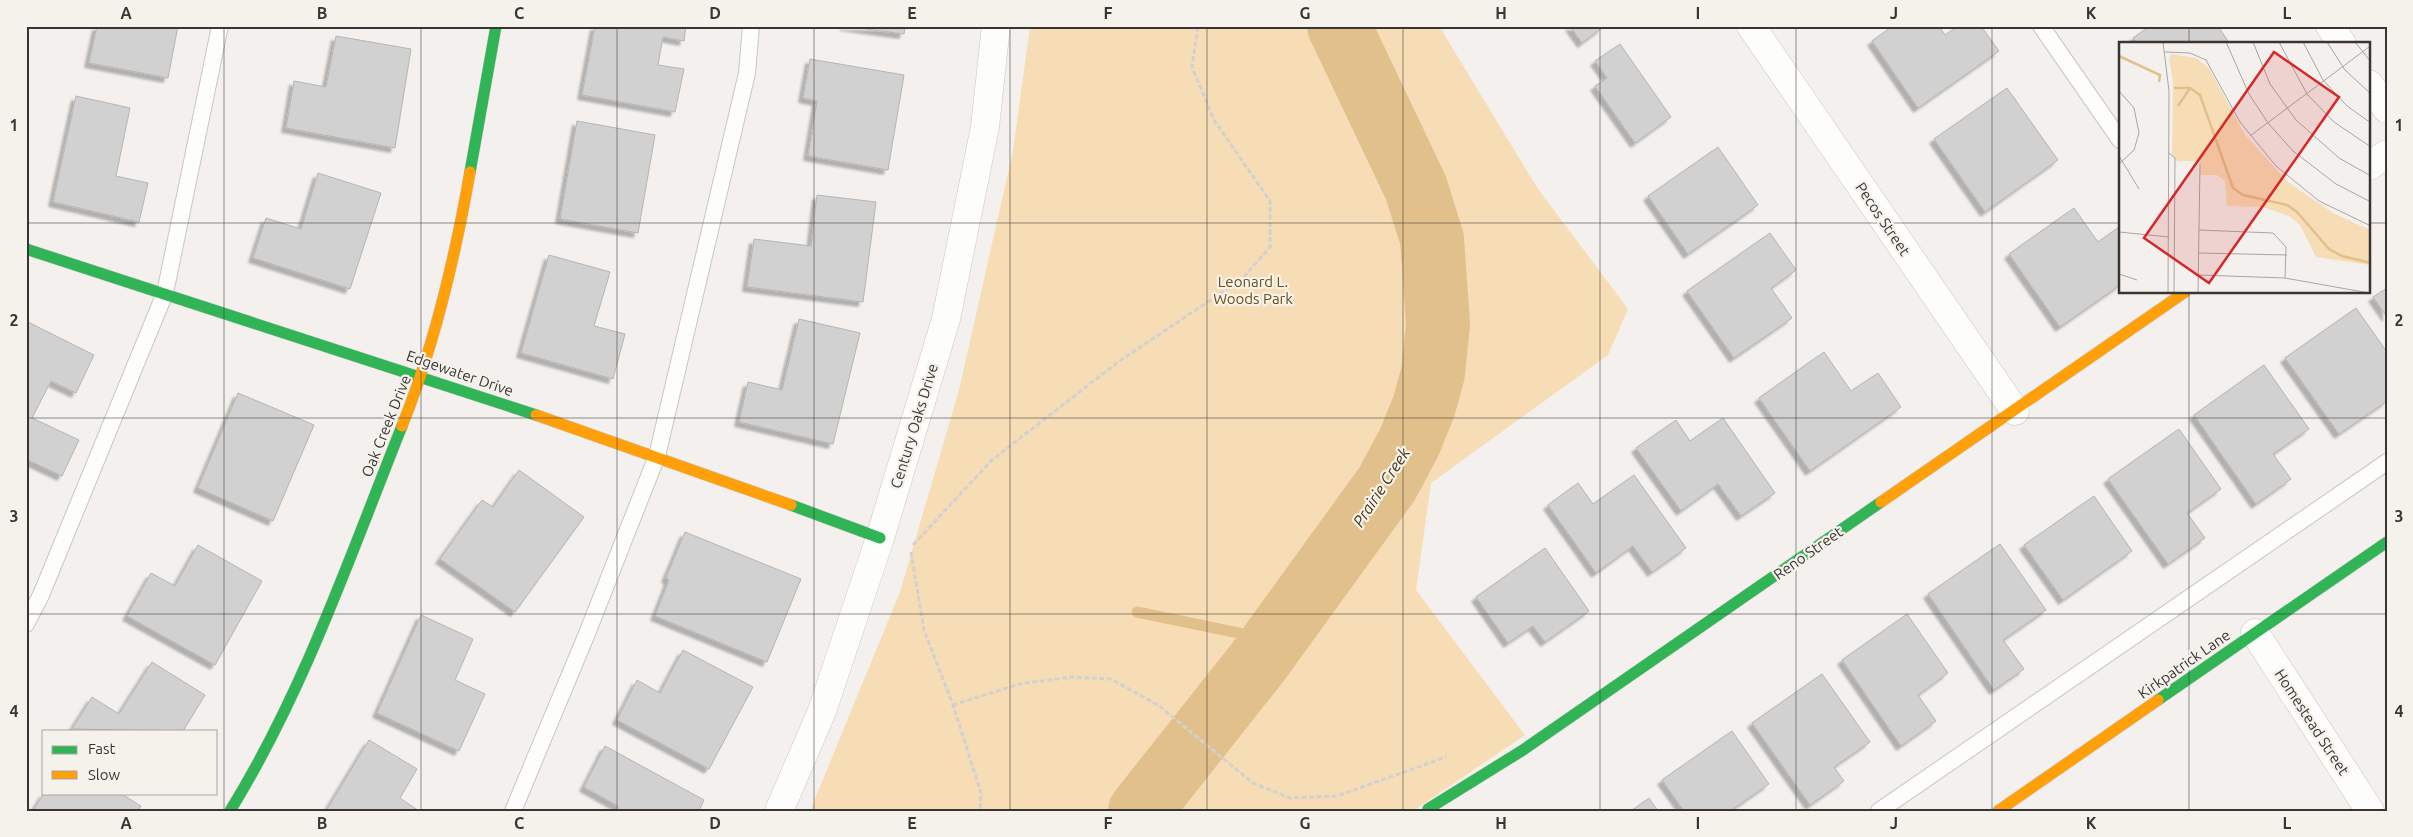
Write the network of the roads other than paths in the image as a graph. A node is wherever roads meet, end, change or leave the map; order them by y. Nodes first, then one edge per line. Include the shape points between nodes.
1 (220, 26) edge
2 (496, 26) edge
3 (751, 26) edge
4 (996, 26) edge
5 (1751, 26) edge
6 (2041, 26) edge
7 (2330, 26) edge
8 (2341, 42) edge
9 (2370, 85) edge
10 (2387, 109) edge
11 (2119, 139) edge
12 (2387, 154) edge
13 (2370, 165) edge
14 (26, 248) edge
15 (165, 293) junction
16 (2182, 294) edge
17 (422, 376) junction
18 (2015, 411) junction
19 (657, 456) junction
20 (2387, 462) edge
21 (880, 538) junction
22 (2387, 542) edge
23 (26, 624) edge
24 (2255, 633) junction
25 (1428, 809) dead end
26 (230, 811) edge
27 (513, 811) edge
28 (779, 811) edge
29 (1879, 811) edge
30 (1998, 811) edge
31 (2370, 811) edge

1 - 15 lane
2 - 17 street, Oak Creek Drive via 458,241
3 - 19 lane via 747,73
4 - 21 street, Century Oaks Drive via 985,127 946,319
5 - 18 street, Pecos Street
6 - 11 lane
7 - 8 street
9 - 10 street
12 - 13 street
14 - 15 street, Edgewater Drive
15 - 17 street, Edgewater Drive
15 - 23 lane via 41,595
16 - 18 street, Reno Street
17 - 19 street, Edgewater Drive
17 - 26 street, Oak Creek Drive via 301,680 259,764
18 - 25 street, Reno Street via 1522,750
19 - 21 street, Edgewater Drive
19 - 27 lane
20 - 29 lane
21 - 28 street, Century Oaks Drive via 822,711
22 - 24 street, Kirkpatrick Lane
24 - 30 street, Kirkpatrick Lane
24 - 31 street, Homestead Street

